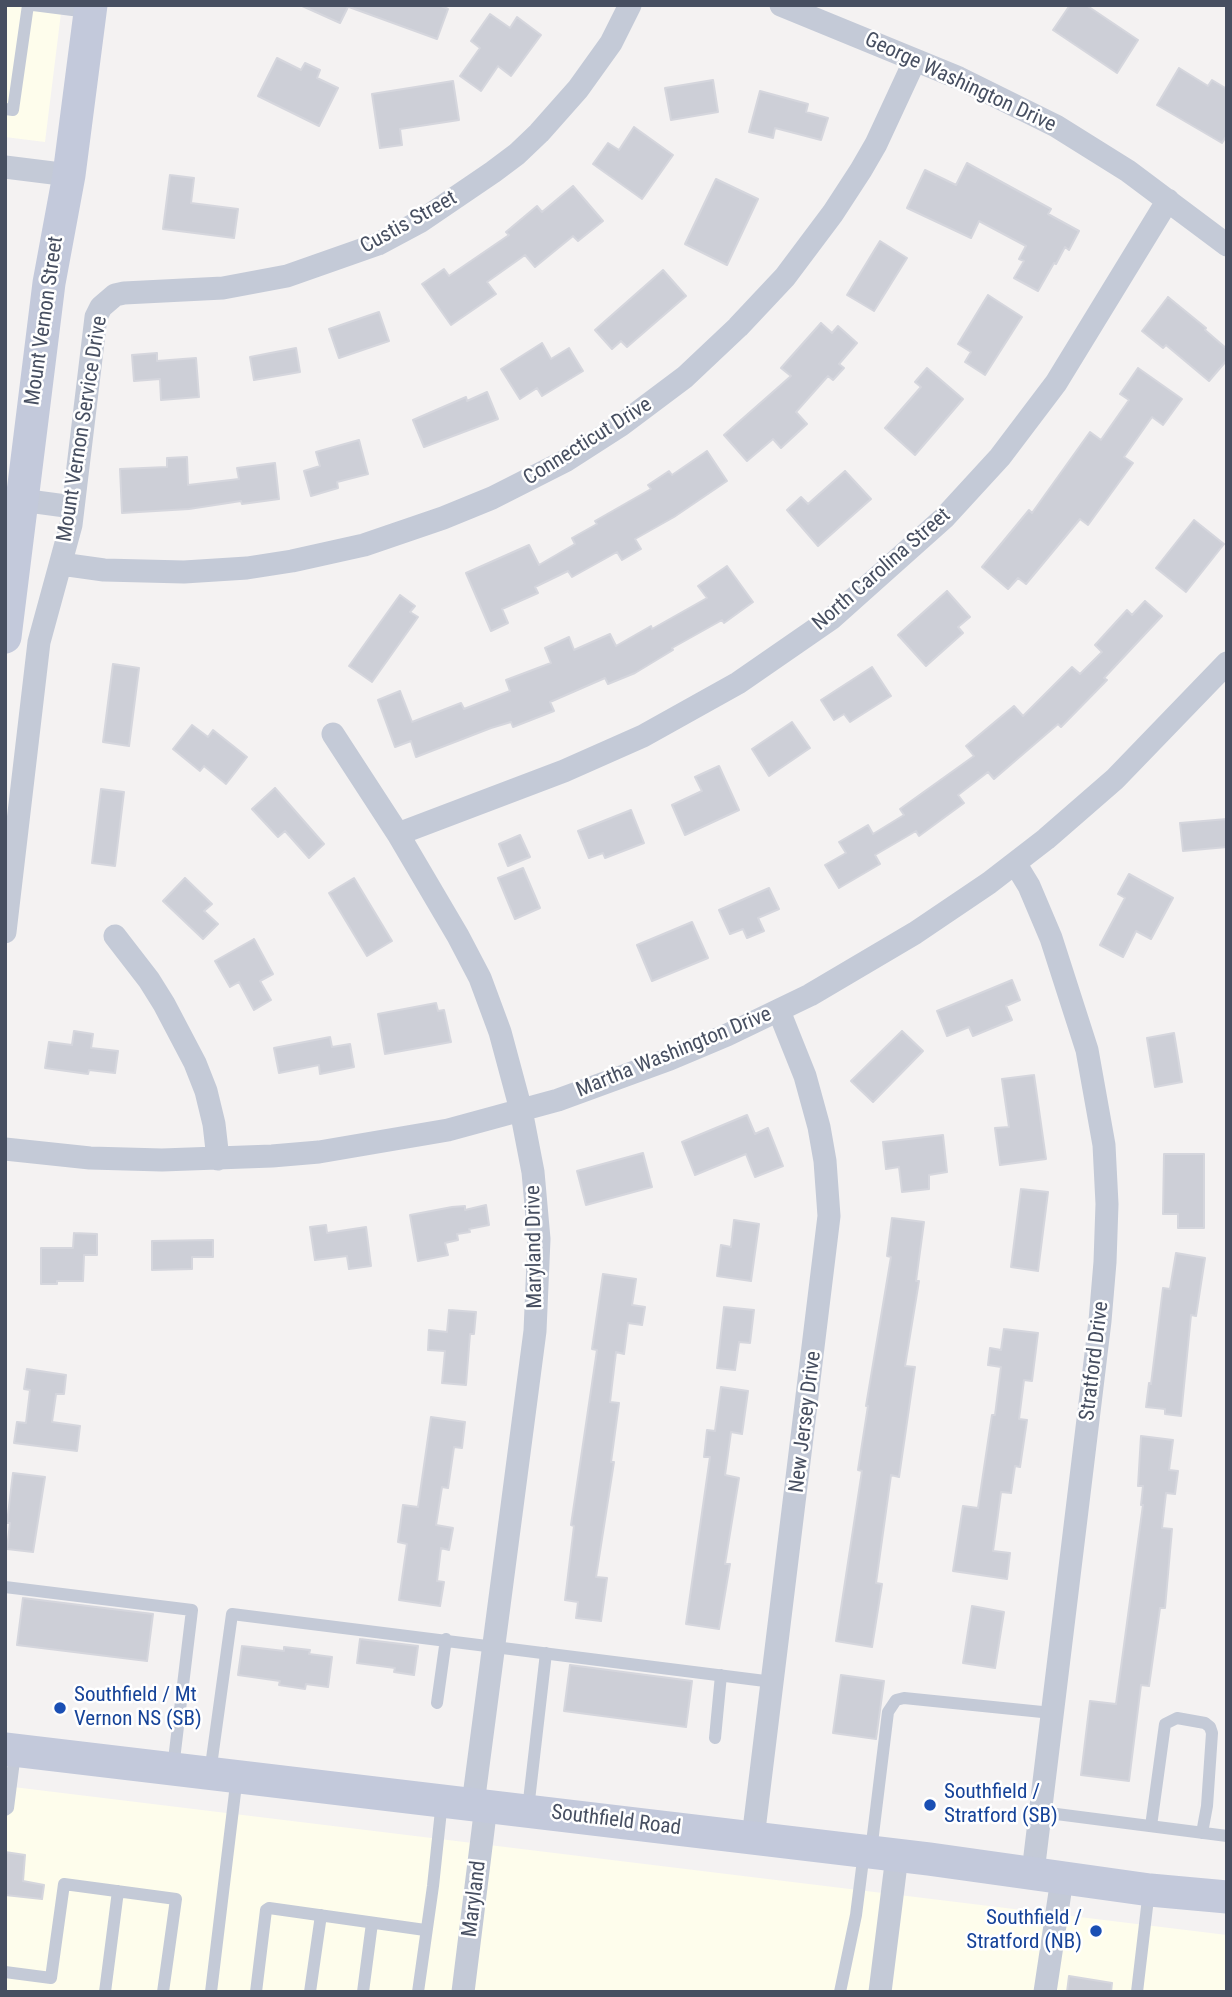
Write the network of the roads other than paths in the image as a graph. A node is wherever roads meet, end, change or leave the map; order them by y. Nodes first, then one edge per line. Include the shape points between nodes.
1 (30, 5) edge
2 (630, 5) edge
3 (788, 6) edge
4 (90, 9) edge
5 (915, 60) junction
6 (5, 109) edge
7 (5, 167) edge
8 (69, 175) junction
9 (1168, 200) junction
10 (1227, 245) edge
11 (106, 301) joint
12 (21, 500) junction
13 (73, 507) junction
14 (61, 564) junction
15 (5, 637) edge
16 (1223, 675) edge
17 (333, 734) dead end
18 (398, 834) junction
19 (1016, 863) junction
20 (5, 932) edge
21 (115, 936) dead end
22 (779, 1011) junction
23 (521, 1110) junction
24 (5, 1149) edge
25 (218, 1159) junction
26 (5, 1587) edge
27 (446, 1639) junction
28 (495, 1646) junction
29 (546, 1653) junction
30 (721, 1675) junction
31 (773, 1682) junction
32 (437, 1703) dead end
33 (1052, 1713) junction
34 (715, 1738) dead end
35 (10, 1749) edge
36 (173, 1768) junction
37 (223, 1774) junction
38 (467, 1804) junction
39 (5, 1810) edge
40 (528, 1811) junction
41 (1041, 1812) junction
42 (1151, 1826) junction
43 (1202, 1832) junction
44 (1227, 1836) edge
45 (753, 1838) junction
46 (878, 1853) junction
47 (1047, 1875) junction
48 (1150, 1890) junction
49 (118, 1891) junction
50 (1227, 1897) edge
51 (321, 1915) junction
52 (372, 1923) junction
53 (425, 1930) junction
54 (5, 1972) edge
55 (51, 1985) edge
56 (105, 1992) edge
57 (163, 1992) edge
58 (211, 1992) edge
59 (256, 1992) edge
60 (310, 1992) edge
61 (363, 1992) edge
62 (418, 1992) edge
63 (463, 1992) edge
64 (840, 1992) edge
65 (880, 1992) edge
66 (1045, 1992) edge
67 (1138, 1992) edge

1 - 4 lane
1 - 6 lane via 13,110
2 - 11 street, Custis Street via 611,43 539,133 493,172 421,221 378,244 287,276 223,288 124,293
3 - 5 street, George Washington Drive
4 - 8 main road, Mount Vernon Street
5 - 9 street, George Washington Drive via 1056,126
5 - 14 street, Connecticut Drive via 861,170 785,277 685,377 565,461 492,498 405,532 292,561 184,572
7 - 8 street
8 - 12 main road, Mount Vernon Street via 48,284
9 - 10 street, George Washington Drive
9 - 18 street, North Carolina Street via 1056,383 1000,457 944,518 832,618 738,683 643,736
11 - 13 street, Mount Vernon Service Drive via 96,317
12 - 13 street
12 - 15 main road, Mount Vernon Street
13 - 14 street, Mount Vernon Service Drive
14 - 20 street, Mount Vernon Service Drive via 39,642
16 - 19 street, Martha Washington Drive via 1115,779
17 - 18 street, Maryland Drive
18 - 23 street, Maryland Drive via 485,988
19 - 22 street, Martha Washington Drive via 915,933
19 - 33 street, Stratford Drive via 1051,938 1087,1050 1106,1174 1103,1292
21 - 25 street via 149,980 195,1063 214,1124
22 - 23 street, Martha Washington Drive via 612,1081
22 - 31 street, New Jersey Drive via 799,1057 819,1127 829,1216
23 - 25 street, Martha Washington Drive via 388,1141 319,1152
23 - 28 street, Maryland Drive via 537,1204 537,1303
24 - 25 street, Martha Washington Drive via 114,1159
26 - 36 lane via 192,1610
27 - 28 lane
27 - 32 lane
27 - 37 lane via 232,1614
28 - 29 lane
28 - 38 street, Maryland Drive
29 - 30 lane
29 - 40 lane
30 - 31 lane
30 - 34 lane
31 - 45 street, New Jersey Drive
33 - 41 street, Stratford Drive
33 - 46 lane via 896,1700 888,1712
35 - 36 main road, Southfield Road
35 - 39 lane
36 - 37 main road, Southfield Road
37 - 38 main road, Southfield Road
37 - 58 lane
38 - 40 main road, Southfield Road
38 - 53 lane via 433,1886
38 - 63 street, Maryland
40 - 45 main road, Southfield Road
41 - 42 lane
41 - 47 street, Stratford Drive
42 - 43 lane
42 - 43 lane via 1165,1724 1177,1718 1205,1723 1212,1733
43 - 44 lane
45 - 46 main road, Southfield Road
46 - 47 main road, Southfield Road
46 - 64 lane via 856,1914
46 - 65 street
47 - 48 main road, Southfield Road
47 - 66 street, Stratford Drive
48 - 50 main road, Southfield Road
48 - 67 lane
49 - 55 lane via 64,1884
49 - 56 lane
49 - 57 lane via 176,1899
51 - 52 lane
51 - 59 lane via 266,1910
51 - 60 lane
52 - 53 lane
52 - 61 lane
53 - 62 lane
54 - 55 lane

